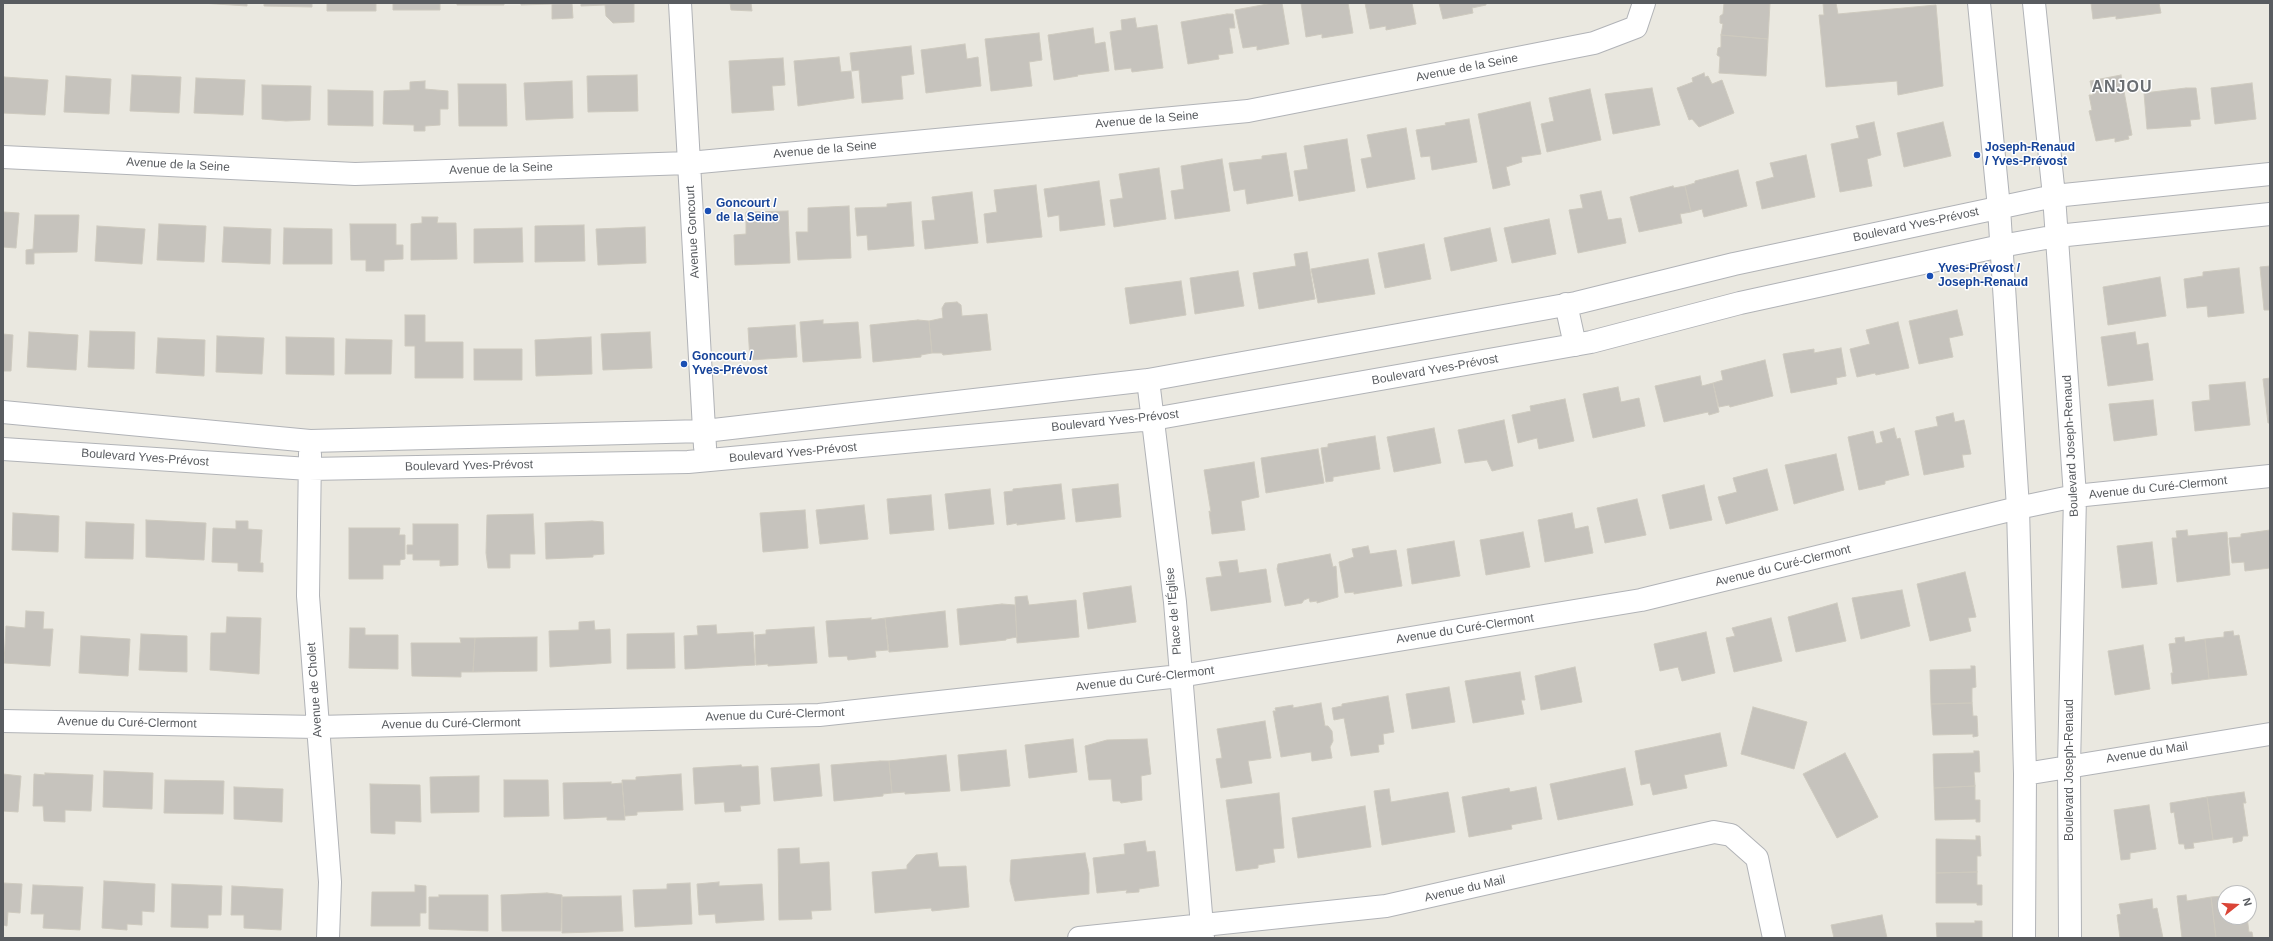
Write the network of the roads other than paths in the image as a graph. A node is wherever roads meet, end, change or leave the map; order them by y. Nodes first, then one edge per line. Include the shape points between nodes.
1 (680, 3) edge
2 (1644, 3) edge
3 (1979, 3) edge
4 (2034, 3) edge
5 (3, 157) edge
6 (689, 163) junction
7 (2270, 174) edge
8 (2054, 196) junction
9 (1999, 208) junction
10 (2270, 214) edge
11 (2057, 236) junction
12 (2001, 246) junction
13 (1566, 304) junction
14 (1575, 345) junction
15 (1148, 380) junction
16 (3, 412) edge
17 (1153, 419) junction
18 (705, 431) junction
19 (310, 441) junction
20 (3, 449) edge
21 (706, 462) junction
22 (309, 469) junction
23 (2270, 476) edge
24 (2075, 496) junction
25 (2018, 508) junction
26 (1180, 676) junction
27 (3, 721) edge
28 (317, 727) junction
29 (2270, 734) edge
30 (2069, 766) junction
31 (2024, 774) junction
32 (1202, 931) edge
33 (328, 938) edge
34 (1079, 938) edge
35 (1774, 938) edge
36 (2024, 938) edge
37 (2070, 938) edge

1 - 6 street, Avenue Goncourt
2 - 6 street, Avenue de la Seine via 1636,27 1594,43 1248,111
3 - 9 street
4 - 8 street, Boulevard Joseph-Renaud
5 - 6 street, Avenue de la Seine via 355,174
6 - 18 street, Avenue Goncourt
7 - 8 street, Boulevard Yves-Prévost
8 - 9 street, Boulevard Yves-Prévost
8 - 11 street, Boulevard Joseph-Renaud
9 - 12 street
9 - 13 street, Boulevard Yves-Prévost via 1734,264
10 - 11 street, Boulevard Yves-Prévost
11 - 12 street, Boulevard Yves-Prévost
11 - 24 street, Boulevard Joseph-Renaud
12 - 14 street, Boulevard Yves-Prévost via 1740,303
12 - 25 street
13 - 14 street
13 - 15 street, Boulevard Yves-Prévost
14 - 17 street, Boulevard Yves-Prévost
15 - 17 street, Place de l'Église
15 - 18 street, Boulevard Yves-Prévost
16 - 19 street, Boulevard Yves-Prévost
17 - 21 street, Boulevard Yves-Prévost
17 - 26 street, Place de l'Église via 1175,602
18 - 19 street, Boulevard Yves-Prévost
18 - 21 street, Avenue Goncourt
19 - 22 street, Avenue de Cholet
20 - 22 street, Boulevard Yves-Prévost
21 - 22 street, Boulevard Yves-Prévost
22 - 28 street, Avenue de Cholet via 308,596
23 - 24 street, Avenue du Curé-Clermont
24 - 25 street, Avenue du Curé-Clermont
24 - 30 street, Boulevard Joseph-Renaud
25 - 26 street, Avenue du Curé-Clermont via 1641,600
25 - 31 street
26 - 28 street, Avenue du Curé-Clermont via 819,715
26 - 32 street, Place de l'Église
27 - 28 street, Avenue du Curé-Clermont
28 - 33 street, Avenue de Cholet via 330,882
29 - 30 street, Avenue du Mail
30 - 31 street, Avenue du Mail
30 - 37 street, Boulevard Joseph-Renaud
31 - 36 street
32 - 34 street, Avenue du Mail
32 - 35 street, Avenue du Mail via 1386,906 1714,832 1731,835 1757,858

